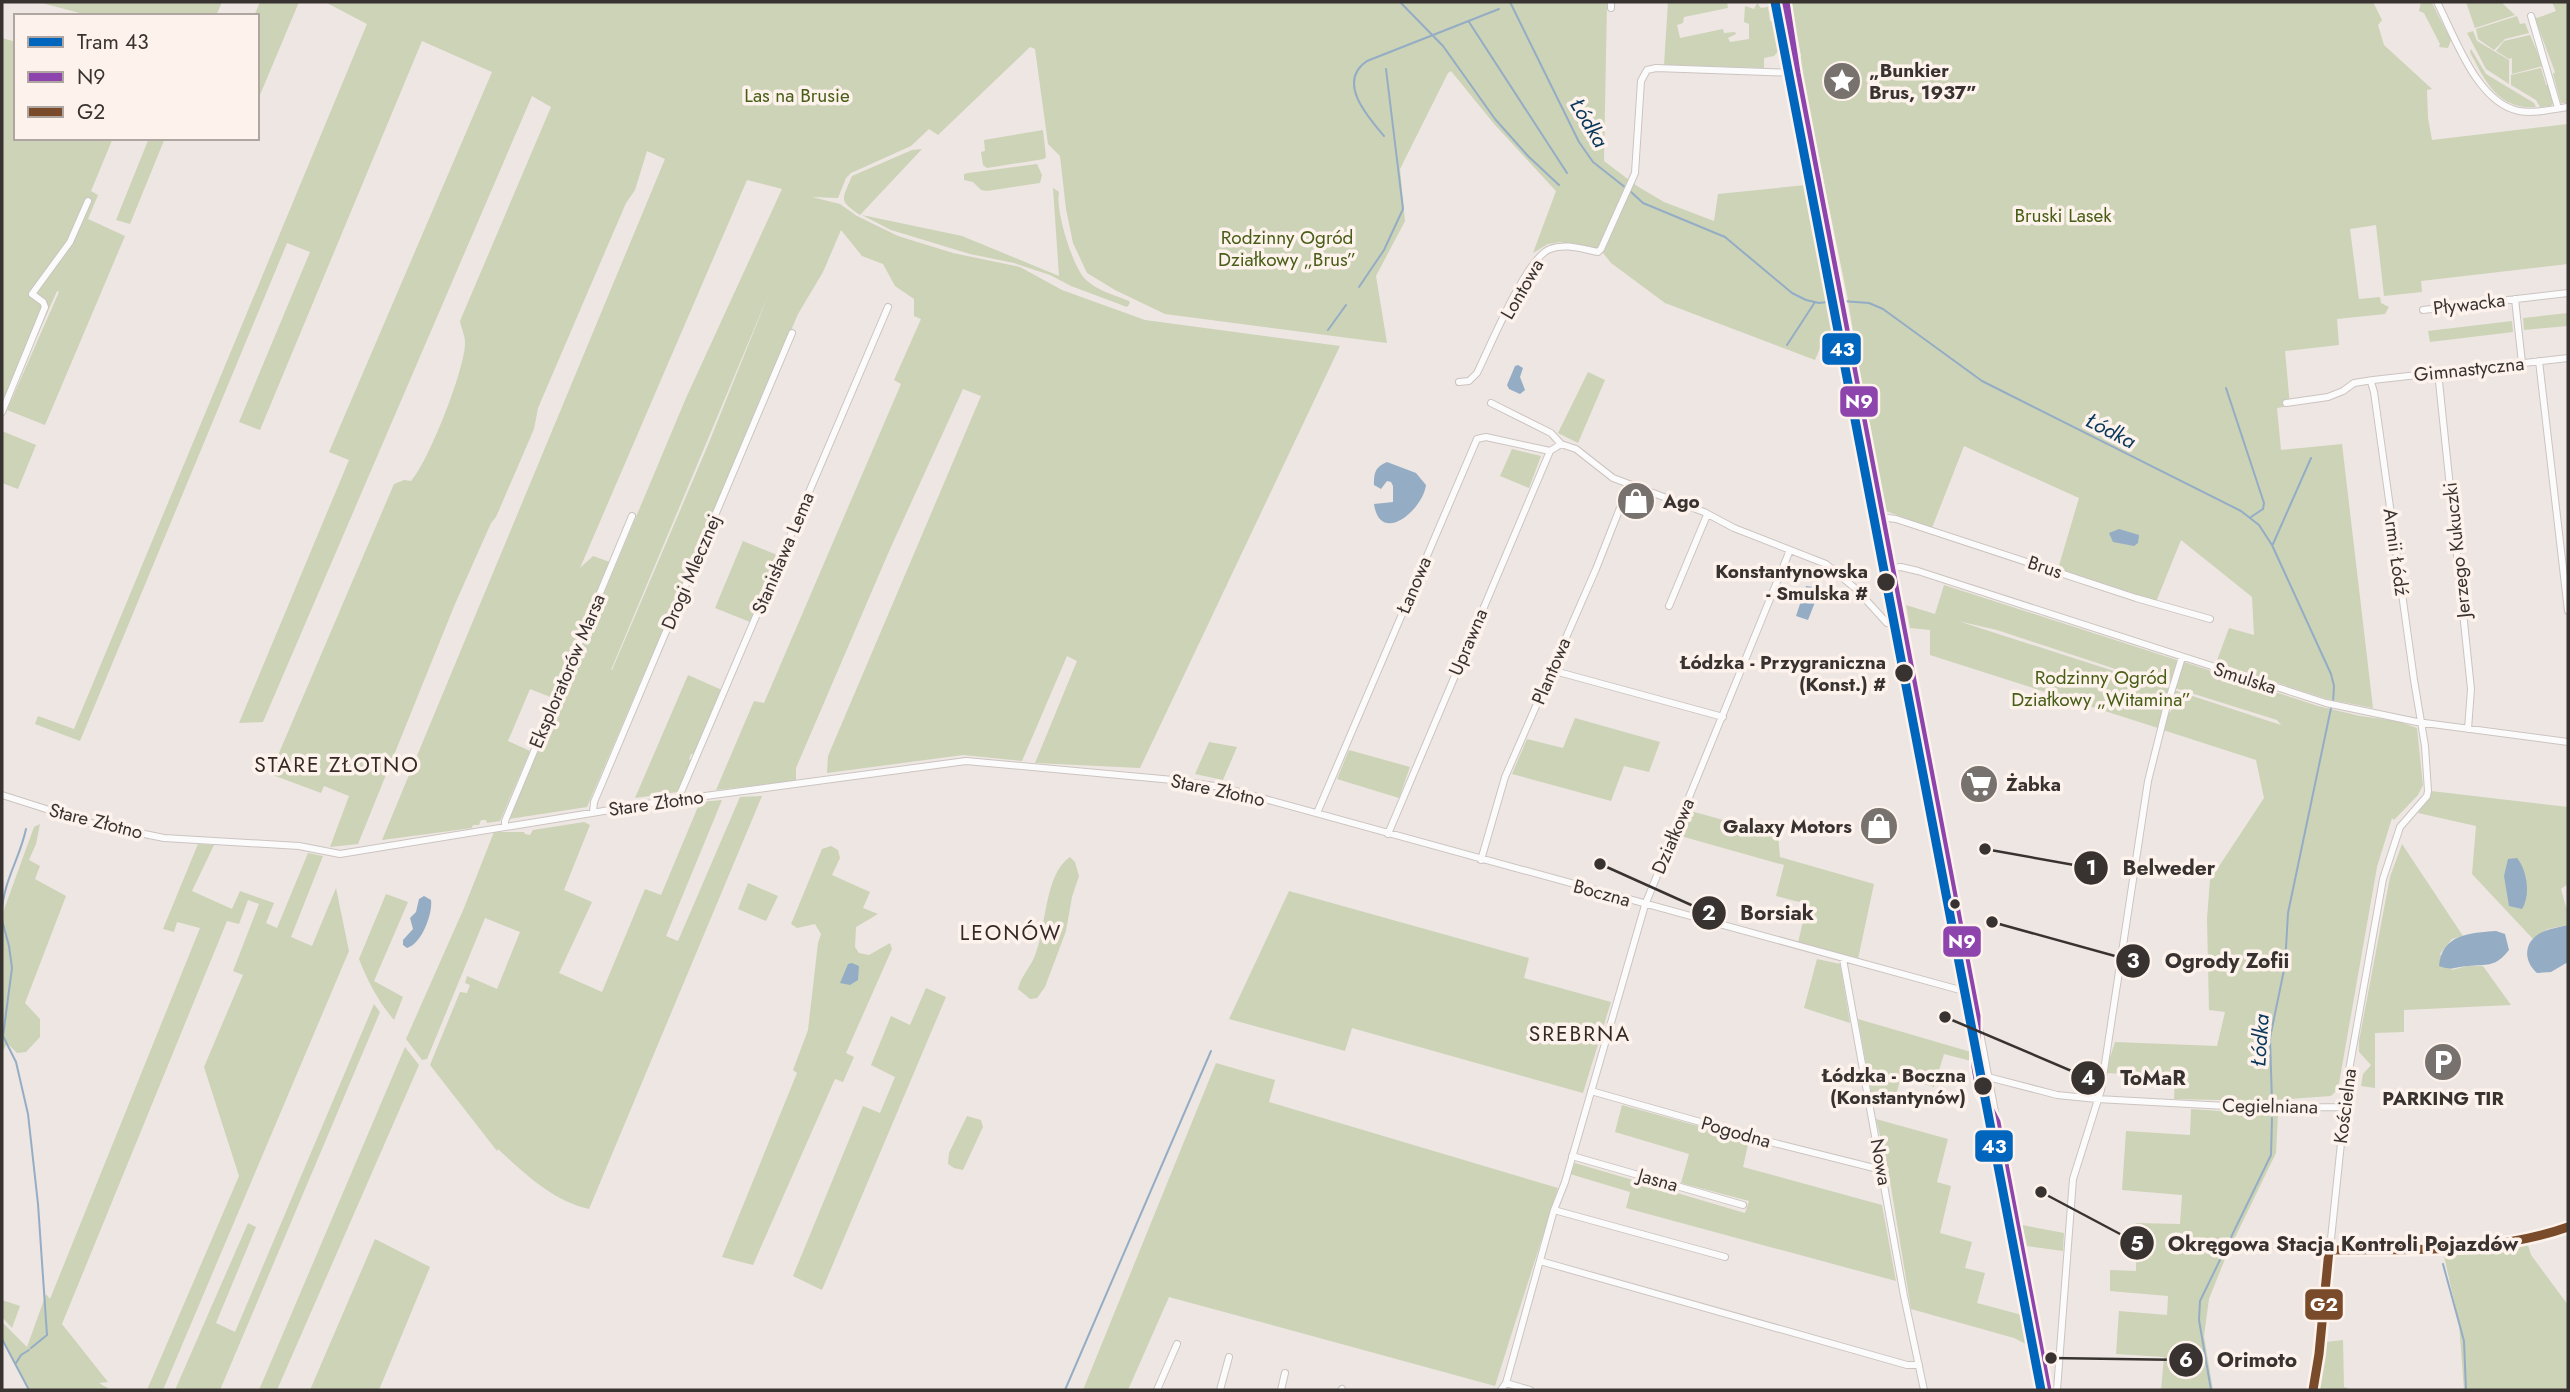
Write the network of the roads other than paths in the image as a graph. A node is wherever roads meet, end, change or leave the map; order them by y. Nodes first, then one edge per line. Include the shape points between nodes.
1 (1785, 2) edge
2 (2437, 2) edge
3 (2531, 16) dead end
4 (1796, 73) junction
5 (2568, 107) edge
6 (2558, 108) junction
7 (88, 201) dead end
8 (2568, 293) edge
9 (2515, 299) junction
10 (888, 307) dead end
11 (2423, 310) dead end
12 (792, 333) dead end
13 (2568, 358) edge
14 (2539, 361) junction
15 (2522, 363) junction
16 (2438, 372) junction
17 (1459, 382) dead end
18 (2371, 382) junction
19 (1491, 403) dead end
20 (2286, 403) dead end
21 (2, 412) edge
22 (1561, 444) junction
23 (1550, 451) junction
24 (1629, 485) junction
25 (1707, 515) junction
26 (632, 516) dead end
27 (1880, 517) junction
28 (1790, 550) junction
29 (1891, 568) junction
30 (1669, 606) dead end
31 (2568, 611) edge
32 (2210, 619) dead end
33 (1901, 624) junction
34 (2182, 657) junction
35 (1551, 670) junction
36 (1723, 717) junction
37 (2421, 722) junction
38 (2468, 729) junction
39 (2568, 742) edge
40 (2, 795) edge
41 (678, 799) junction
42 (593, 812) junction
43 (1315, 813) junction
44 (505, 827) junction
45 (2400, 827) joint
46 (1388, 834) junction
47 (1481, 860) junction
48 (1645, 905) junction
49 (1843, 959) junction
50 (1971, 993) junction
51 (1988, 1077) junction
52 (1591, 1091) junction
53 (2097, 1099) junction
54 (2344, 1107) junction
55 (1572, 1156) junction
56 (1882, 1170) junction
57 (1743, 1205) dead end
58 (1554, 1210) junction
59 (2568, 1227) edge
60 (2329, 1250) junction
61 (1725, 1258) dead end
62 (1540, 1261) junction
63 (1177, 1344) dead end
64 (1229, 1357) dead end
65 (1919, 1365) junction
66 (1286, 1373) dead end
67 (1506, 1383) junction
68 (1157, 1390) edge
69 (1220, 1390) edge
70 (1281, 1390) edge
71 (1500, 1390) edge
72 (1530, 1390) edge
73 (1924, 1390) edge
74 (2047, 1390) edge
75 (2057, 1390) edge
76 (2313, 1390) edge

1 - 4 main road
2 - 6 street via 2482,87 2498,102 2524,112
3 - 6 street
4 - 17 street, Lontowa via 1647,70 1642,78 1632,183 1598,252 1563,246 1534,260 1477,373 1469,381
4 - 27 main road
5 - 6 street
7 - 21 street via 70,242 32,294 46,307
8 - 9 street, Pływacka
9 - 11 street, Pływacka
9 - 15 street, Pływacka
10 - 41 street, Stanisława Lema
12 - 42 street, Drogi Mlecznej
13 - 14 street, Gimnastyczna
14 - 15 street, Gimnastyczna
14 - 31 street
15 - 16 street, Gimnastyczna
16 - 18 street, Gimnastyczna
16 - 38 street, Jerzego Kukuczki via 2471,689
18 - 20 street, Gimnastyczna via 2357,382 2328,397
18 - 37 street, Armii Łódź
19 - 22 street via 1552,433
22 - 23 street
22 - 24 street
23 - 43 street, Łanowa via 1477,439
23 - 46 street, Uprawna
24 - 25 street
24 - 35 street, Plantowa
25 - 28 street
25 - 30 street
26 - 44 street, Eksploratorów Marsa
27 - 29 main road
27 - 32 street, Brus
28 - 33 street via 1839,573 1885,621
28 - 36 street, Działkowa
29 - 33 main road
29 - 34 street, Smulska via 1930,575
33 - 50 main road
34 - 37 street, Smulska via 2326,703
34 - 53 street via 2149,777
35 - 36 street
35 - 47 street, Plantowa via 1506,777
36 - 48 street, Działkowa
37 - 38 street, Smulska
37 - 45 street, Armii Łódź via 2427,796
38 - 39 street, Smulska
40 - 44 street, Stare Złotno via 90,823 164,838 299,846 336,853
41 - 42 street, Stare Złotno
41 - 43 street, Stare Złotno via 983,761 1199,783
42 - 44 street, Stare Złotno
43 - 46 street, Boczna
45 - 54 street, Kościelna via 2383,879
46 - 47 street, Boczna
47 - 48 street, Boczna
48 - 49 street, Boczna
48 - 52 street, Działkowa
49 - 50 street, Boczna
49 - 56 street, Nowa
50 - 51 main road
51 - 53 street, Cegielniana via 2057,1096
51 - 74 main road
52 - 55 street, Działkowa
52 - 56 street, Pogodna
53 - 54 street, Cegielniana via 2263,1108
53 - 75 street via 2073,1179
54 - 60 street, Kościelna
55 - 57 street, Jasna
55 - 58 street, Działkowa
56 - 65 street, Nowa
58 - 61 street
58 - 62 street, Działkowa
59 - 60 street via 2540,1237 2459,1248
60 - 76 street, Kościelna
62 - 65 street
62 - 67 street, Działkowa
63 - 68 street
64 - 69 street
65 - 73 street, Nowa
66 - 70 street
67 - 71 street
67 - 72 street

